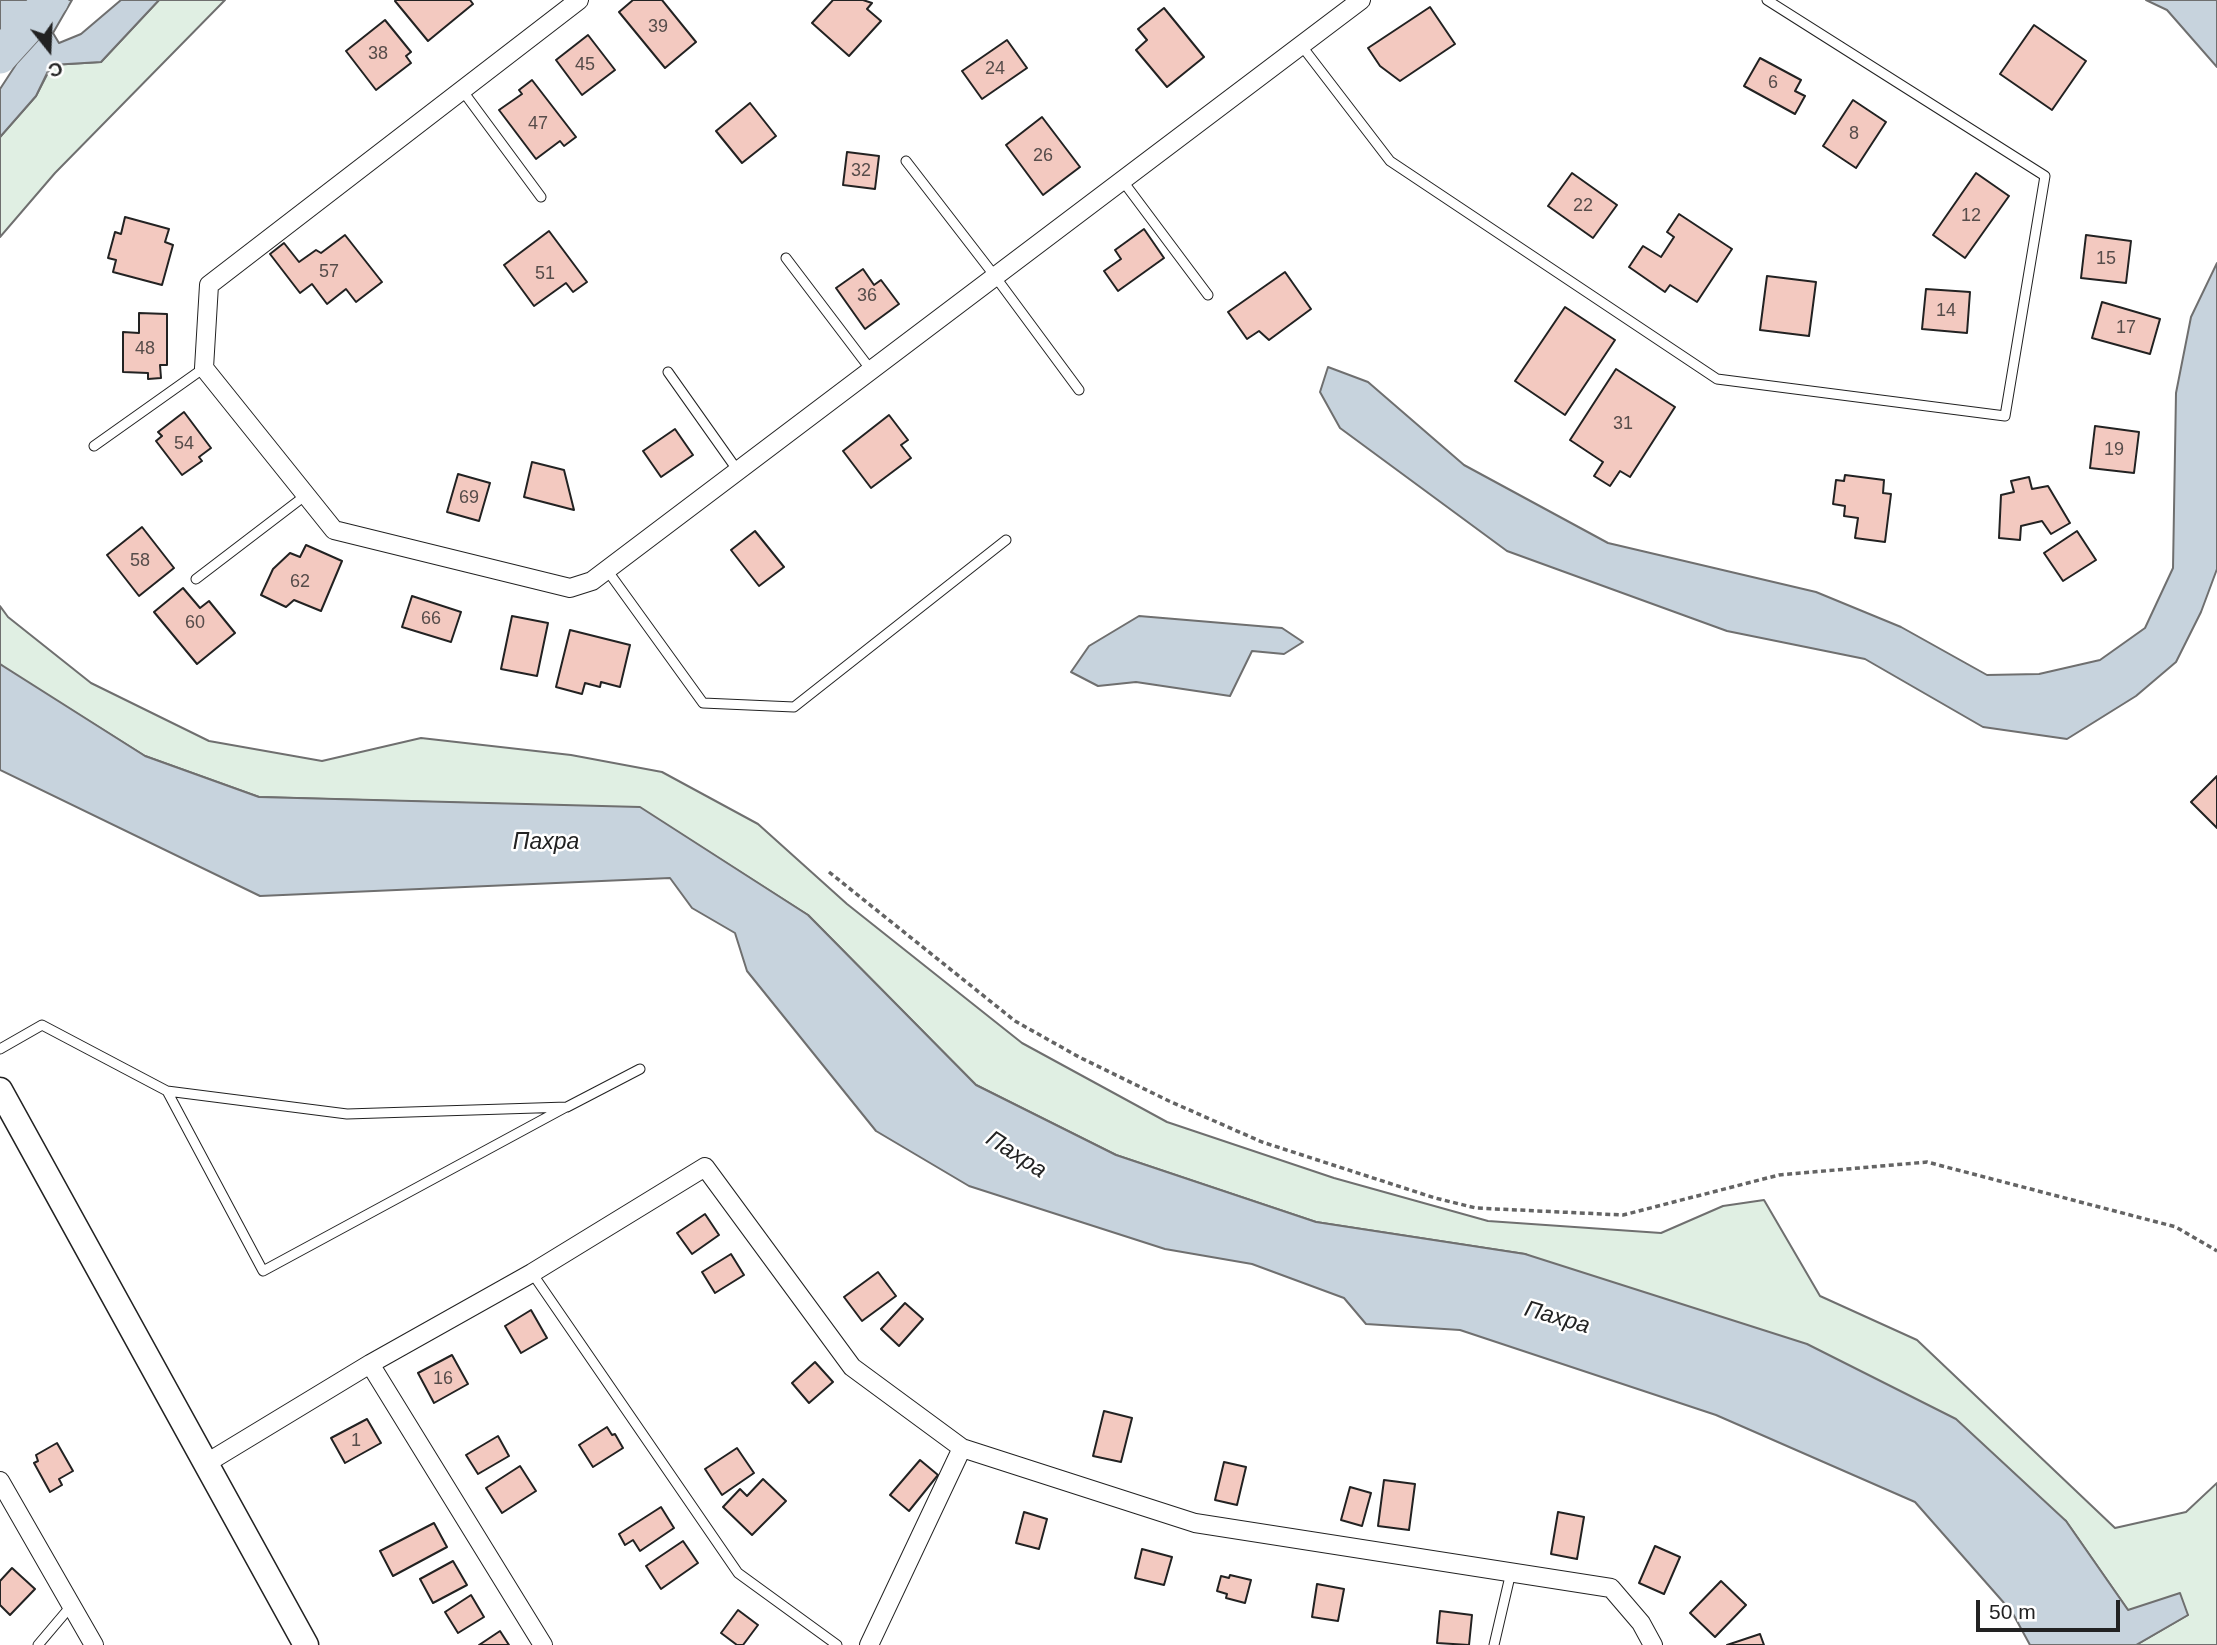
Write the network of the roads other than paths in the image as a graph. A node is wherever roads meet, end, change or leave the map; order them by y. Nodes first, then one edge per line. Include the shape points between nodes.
1 (579, 0) edge
2 (1361, 0) edge
3 (1767, 0) edge
4 (1301, 45) junction
5 (462, 90) junction
6 (906, 161) dead end
7 (1122, 180) junction
8 (541, 197) dead end
9 (786, 258) dead end
10 (994, 275) junction
11 (1208, 295) dead end
12 (204, 368) junction
13 (871, 370) junction
14 (668, 372) dead end
15 (1079, 390) dead end
16 (94, 446) dead end
17 (738, 471) junction
18 (306, 495) junction
19 (1006, 540) dead end
20 (607, 570) junction
21 (196, 579) dead end
22 (0, 1049) edge
23 (640, 1069) dead end
24 (0, 1090) edge
25 (167, 1091) junction
26 (567, 1107) junction
27 (532, 1273) junction
28 (370, 1364) junction
29 (962, 1448) junction
30 (205, 1464) junction
31 (0, 1480) edge
32 (1511, 1571) junction
33 (71, 1605) junction
34 (38, 1645) edge
35 (94, 1645) edge
36 (306, 1645) edge
37 (543, 1645) edge
38 (837, 1645) edge
39 (869, 1645) edge
40 (1494, 1645) edge
41 (1653, 1645) edge

1 - 5 street
2 - 4 street
3 - 4 lane via 2045,176 2005,416 1717,379 1390,160
4 - 7 street
5 - 8 lane
5 - 12 street via 209,285
6 - 10 lane
7 - 10 street
7 - 11 lane
9 - 13 lane
10 - 13 street
10 - 15 lane
12 - 16 lane
12 - 18 street
13 - 17 street
14 - 17 lane
17 - 20 street
18 - 20 street via 334,530 570,588
18 - 21 lane
19 - 20 lane via 793,707 703,703
22 - 25 lane via 42,1025
23 - 26 lane
24 - 30 main road
25 - 26 lane via 347,1114
25 - 26 lane via 263,1271
27 - 28 street
27 - 29 street via 705,1167 852,1367
27 - 38 lane via 738,1573
28 - 30 street
28 - 37 street
29 - 32 street via 1195,1523
29 - 39 street
30 - 36 main road
31 - 33 street
32 - 40 lane
32 - 41 street via 1611,1588
33 - 34 lane
33 - 35 street

